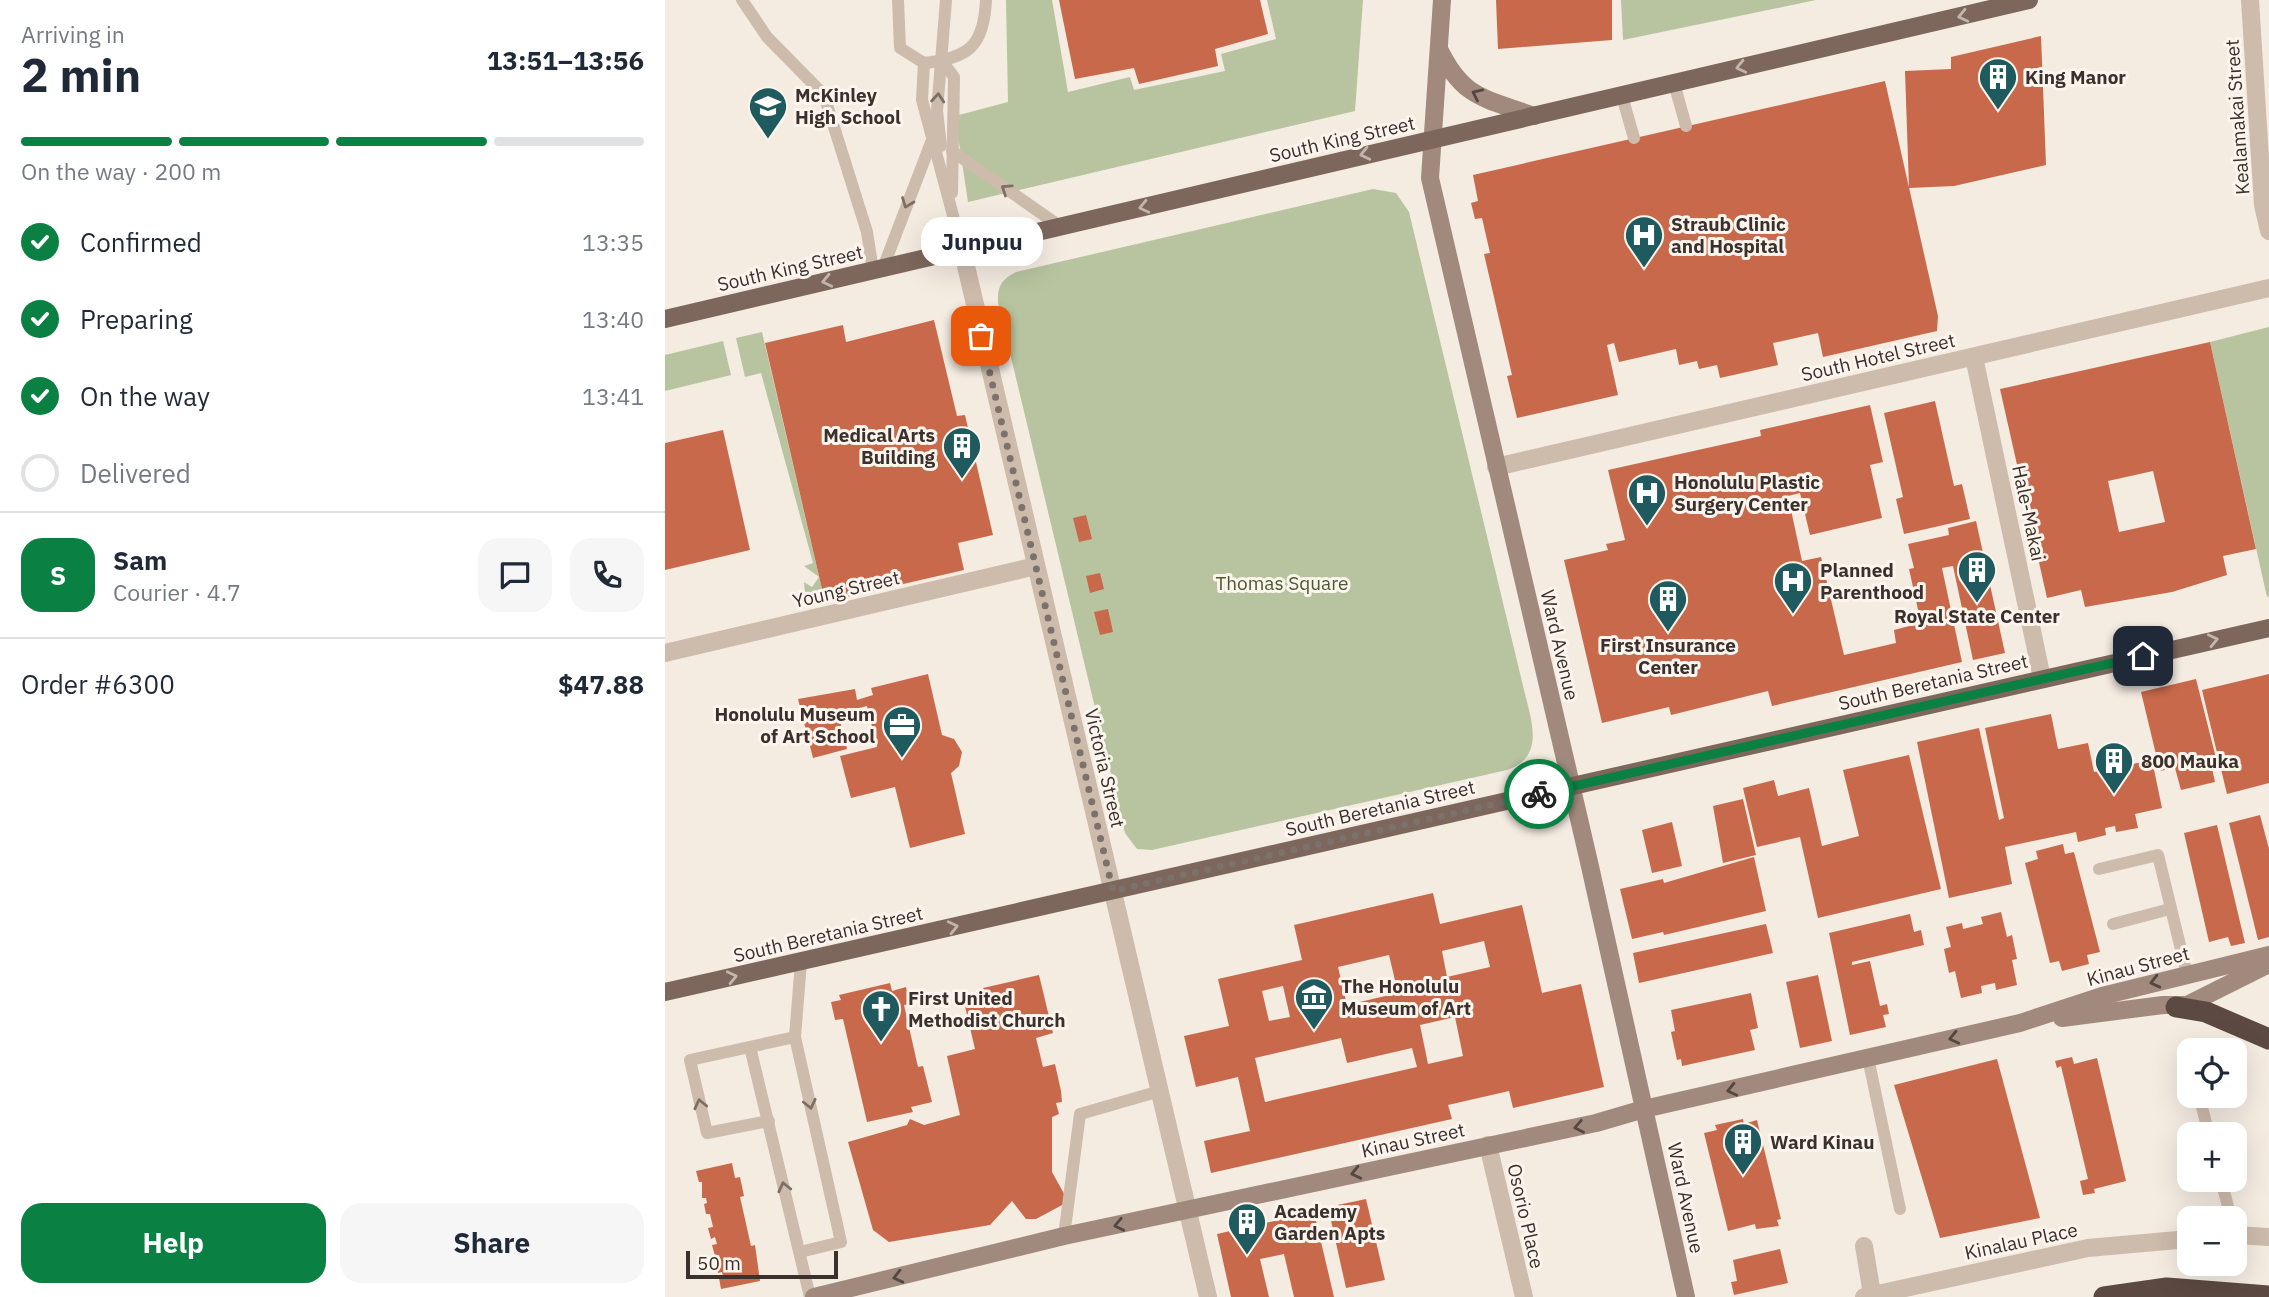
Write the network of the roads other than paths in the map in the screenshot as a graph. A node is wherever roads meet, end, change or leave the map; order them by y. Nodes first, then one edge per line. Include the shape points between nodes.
1 (742, 0) edge
2 (898, 0) edge
3 (946, 0) edge
4 (986, 0) edge
5 (1442, 0) edge
6 (2029, 0) edge
7 (2251, 0) edge
8 (1439, 48) junction
9 (942, 61) junction
10 (924, 63) junction
11 (1674, 83) junction
12 (1622, 96) junction
13 (1534, 116) junction
14 (1686, 126) dead end
15 (1634, 138) dead end
16 (932, 140) junction
17 (1432, 140) junction
18 (951, 151) junction
19 (952, 182) junction
20 (2266, 205) edge
21 (953, 212) junction
22 (1061, 227) junction
23 (2269, 231) edge
24 (962, 249) junction
25 (878, 269) junction
26 (2269, 288) edge
27 (665, 319) edge
28 (1974, 356) junction
29 (1496, 467) junction
30 (1037, 566) junction
31 (2269, 628) edge
32 (665, 653) edge
33 (2042, 678) junction
34 (1571, 786) junction
35 (2099, 869) dead end
36 (1113, 891) junction
37 (2170, 909) junction
38 (2113, 925) dead end
39 (2269, 955) edge
40 (801, 962) junction
41 (2269, 964) edge
42 (2187, 974) junction
43 (665, 992) edge
44 (2176, 1007) junction
45 (2020, 1023) junction
46 (795, 1037) junction
47 (2269, 1039) edge
48 (750, 1047) junction
49 (1868, 1058) junction
50 (1160, 1091) junction
51 (1644, 1109) junction
52 (769, 1121) junction
53 (1488, 1145) junction
54 (1900, 1209) dead end
55 (1186, 1211) junction
56 (2247, 1233) edge
57 (1064, 1236) junction
58 (2269, 1237) edge
59 (2177, 1241) edge
60 (1864, 1246) dead end
61 (800, 1252) junction
62 (1868, 1296) edge
63 (2269, 1296) edge
64 (812, 1297) edge
65 (1208, 1297) edge
66 (1524, 1297) edge
67 (1686, 1297) edge
68 (2104, 1297) edge

1 - 25 lane via 767,37 824,95
2 - 10 lane via 900,48
3 - 9 lane
4 - 9 lane via 980,38 965,54
5 - 8 main road, Ward Avenue
6 -> 11 main road, South King Street
7 - 20 street, Kealamakai Street
13 -> 8 main road via 1467,90 1453,76
8 - 17 main road, Ward Avenue
9 - 10 lane
9 - 18 lane via 954,77
19 -> 9 lane via 938,125
10 - 16 lane via 922,100
11 - 12 main road, South King Street
11 - 14 lane
12 - 13 main road, South King Street
12 - 15 lane
13 - 17 main road, South King Street
16 - 21 lane
16 -> 25 lane
17 -> 22 main road, South King Street
17 - 29 main road, Ward Avenue via 1430,178
18 - 19 lane
22 -> 18 lane
19 - 21 lane
20 - 23 street, Kealamakai Street
21 - 24 lane
22 - 24 main road, South King Street
24 - 25 main road, South King Street
24 - 30 street, Victoria Street
25 -> 27 main road, South King Street
26 - 28 street, South Hotel Street
28 - 29 street, South Hotel Street
28 - 33 street, Hale-Makai
29 - 34 main road, Ward Avenue
30 - 32 street, Young Street
30 - 36 street, Victoria Street
33 -> 31 main road, South Beretania Street
33 - 34 main road, South Beretania Street
34 - 36 main road, South Beretania Street
34 - 51 main road, Ward Avenue
35 - 37 lane via 2158,855
40 -> 36 main road, South Beretania Street
36 - 50 street, Victoria Street
37 - 38 lane
37 - 42 lane
39 - 42 main road, Kinau Street
43 -> 40 main road, South Beretania Street
40 - 46 lane
41 - 44 main road, Kinau Street via 2197,1002
42 -> 45 main road, Kinau Street
44 - 45 main road, Kinau Street
44 - 47 highway via 2206,1012
45 -> 49 main road, Kinau Street
46 - 48 lane
46 -> 61 lane via 841,1242
48 - 52 lane
52 -> 48 lane via 707,1133 690,1060
49 -> 51 main road, Kinau Street
49 - 54 lane
50 - 55 street, Victoria Street
50 - 57 lane via 1080,1114
51 -> 53 main road, Kinau Street
51 - 67 main road, Ward Avenue
61 -> 52 lane
53 -> 55 main road, Kinau Street
53 - 66 street, Osorio Place
55 -> 57 main road, Kinau Street
55 - 65 street, Victoria Street
56 - 58 street
57 -> 64 main road, Kinau Street
59 - 62 street, Kinalau Place via 2088,1248
60 - 62 street
61 - 64 lane
63 - 68 highway via 2167,1288

